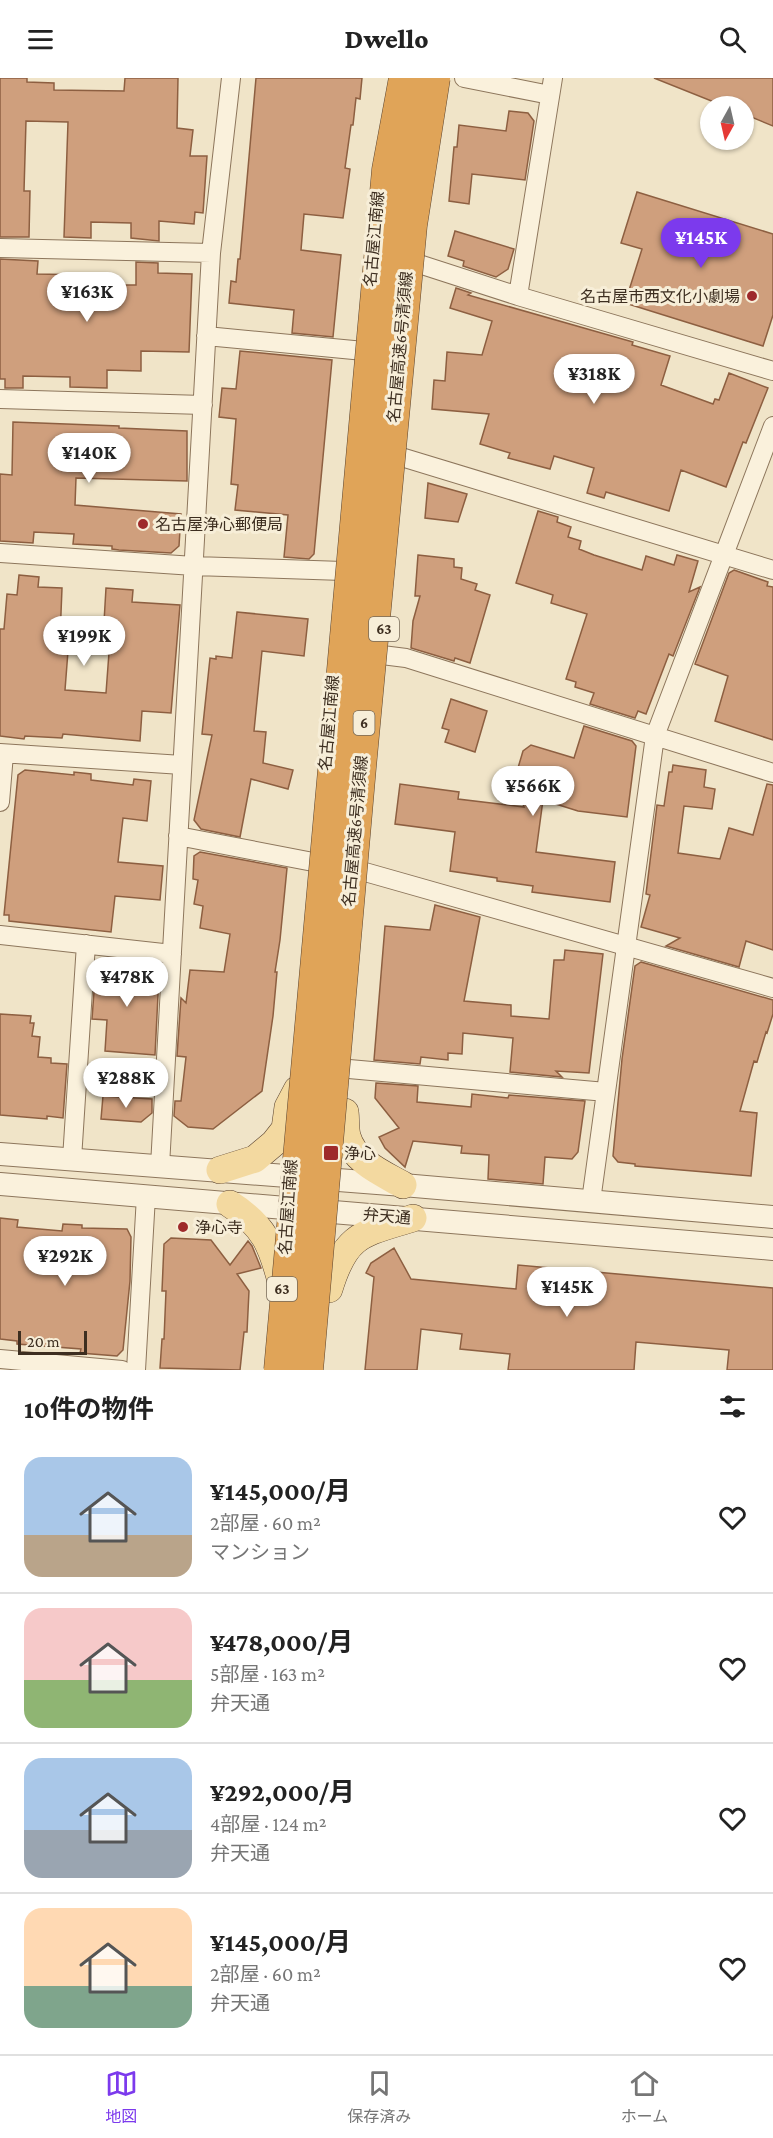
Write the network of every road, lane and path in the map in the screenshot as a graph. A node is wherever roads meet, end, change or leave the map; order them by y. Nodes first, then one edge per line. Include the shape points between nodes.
1 (231, 78) edge
2 (397, 78) edge
3 (405, 78) edge
4 (434, 78) edge
5 (442, 78) edge
6 (464, 78) edge
7 (551, 86) edge
8 (0, 248) edge
9 (211, 253) junction
10 (418, 264) junction
11 (518, 296) junction
12 (206, 336) junction
13 (364, 351) junction
14 (773, 371) edge
15 (0, 399) edge
16 (203, 405) junction
17 (773, 426) edge
18 (398, 456) junction
19 (0, 553) edge
20 (724, 556) junction
21 (194, 566) junction
22 (773, 570) edge
23 (343, 571) junction
24 (382, 655) junction
25 (655, 736) junction
26 (2, 754) edge
27 (182, 765) junction
28 (773, 773) edge
29 (0, 802) edge
30 (178, 836) junction
31 (316, 863) junction
32 (364, 872) junction
33 (0, 934) edge
34 (86, 944) junction
35 (626, 946) junction
36 (172, 954) junction
37 (773, 988) edge
38 (348, 1069) junction
39 (297, 1090) junction
40 (606, 1092) junction
41 (345, 1113) junction
42 (0, 1154) edge
43 (72, 1159) junction
44 (160, 1166) junction
45 (220, 1170) junction
46 (290, 1177) junction
47 (339, 1181) junction
48 (0, 1184) edge
49 (403, 1185) junction
50 (146, 1196) junction
51 (591, 1201) junction
52 (230, 1204) junction
53 (288, 1207) junction
54 (336, 1211) junction
55 (773, 1217) edge
56 (413, 1218) junction
57 (773, 1249) edge
58 (282, 1285) junction
59 (329, 1289) junction
60 (0, 1359) edge
61 (122, 1370) edge
62 (136, 1370) edge
63 (275, 1370) edge
64 (280, 1370) edge
65 (308, 1370) edge
66 (321, 1370) edge

1 - 9 street
2 - 13 main road, 名古屋江南線 / 63 via 381,169
3 - 64 highway, 名古屋高速6号清須線 / 6, bridge via 388,170
4 - 65 highway, 名古屋高速6号清須線 / 6, bridge via 411,225
5 - 10 main road, 63
6 - 7 street
7 - 11 street
8 - 9 street
9 - 12 street
10 - 11 street
10 - 18 main road, 63
11 - 14 street
12 - 13 street
12 - 16 street
13 - 23 main road, 名古屋江南線 / 63
15 - 16 street
16 - 21 street
17 - 20 street
18 - 20 street
18 - 24 main road, 63
19 - 21 street
20 - 22 street
20 - 25 street
21 - 23 street
21 - 27 street
23 - 31 main road, 名古屋江南線 / 63
24 - 25 street via 406,658
24 - 32 main road, 63
25 - 28 street
25 - 35 street
26 - 27 street
26 - 29 street
27 - 30 street
30 - 31 street
30 - 36 street
31 - 32 street
31 - 39 main road, 名古屋江南線 / 63
32 - 35 street
32 - 38 main road, 63
33 - 34 street
34 - 36 street
34 - 43 street
35 - 37 street
35 - 40 street
36 - 44 street
38 - 40 street
38 - 41 main road, 63
39 - 45 main road via 288,1107 285,1129 274,1143 255,1159
39 - 46 main road, 名古屋江南線 / 63
40 - 51 street
41 - 47 main road, 63
41 - 49 main road via 347,1137 359,1157
42 - 43 street
43 - 44 street
44 - 45 street
45 - 46 street
46 - 47 street
46 - 53 main road, 名古屋江南線 / 63
47 - 49 street
47 - 54 main road, 63
48 - 50 street, 弁天通
49 - 51 street
50 - 52 street, 弁天通
50 - 62 street
51 - 55 street
52 - 53 street, 弁天通
52 - 58 main road via 262,1231
53 - 54 street, 弁天通
53 - 58 main road, 名古屋江南線 / 63
54 - 56 street, 弁天通
54 - 59 main road, 63
56 - 57 street, 弁天通
56 - 59 main road via 353,1241 336,1266
58 - 63 main road, 名古屋江南線 / 63
59 - 66 main road, 63
60 - 61 street

